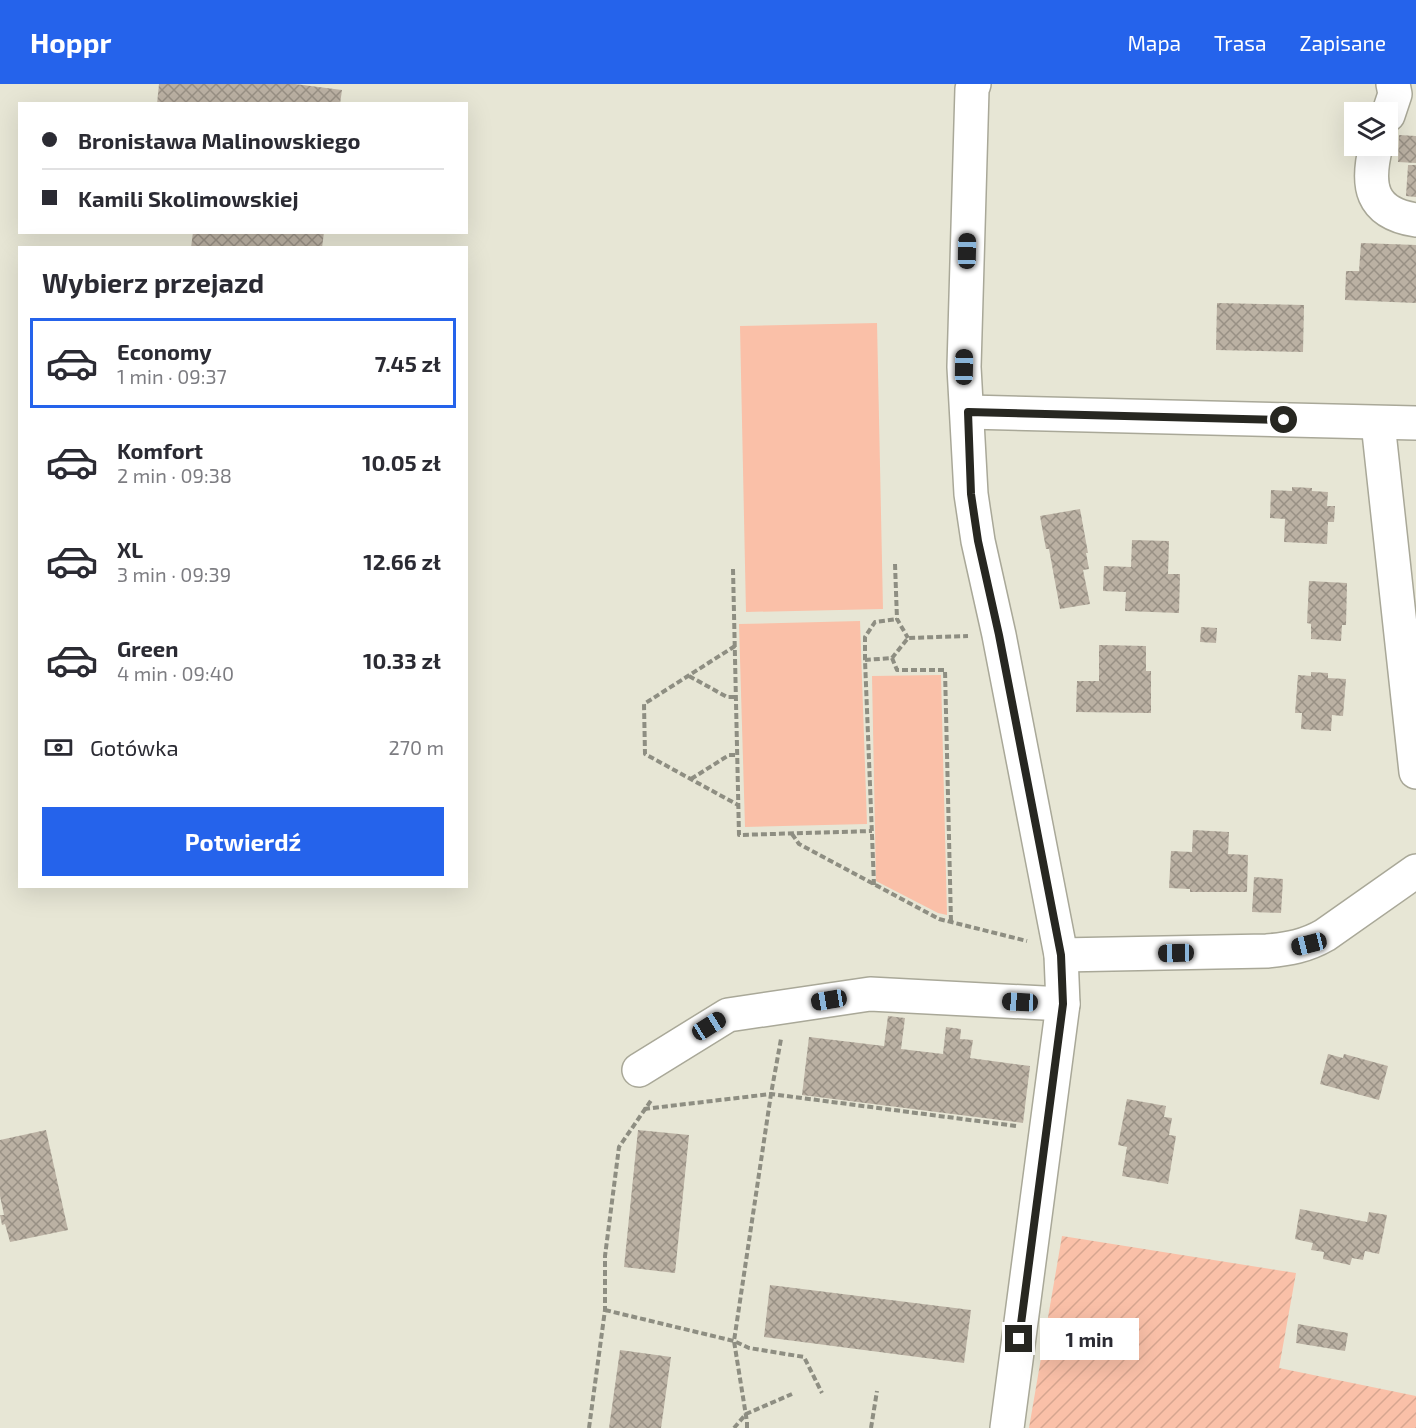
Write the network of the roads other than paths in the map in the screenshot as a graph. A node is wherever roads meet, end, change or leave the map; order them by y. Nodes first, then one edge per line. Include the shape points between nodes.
1 (974, 84) edge
2 (1374, 156) edge
3 (1416, 220) edge
4 (968, 412) junction
5 (1378, 423) junction
6 (1416, 423) edge
7 (1416, 772) edge
8 (1416, 872) edge
9 (1061, 955) junction
10 (1063, 1004) junction
11 (648, 1082) road end
12 (1007, 1428) edge

1 - 4 street via 964,367
2 - 3 street via 1370,181 1376,199 1389,212
4 - 5 street
4 - 9 street via 975,523
5 - 6 street
5 - 7 street
8 - 9 street via 1325,935 1290,949
9 - 10 street
10 - 11 street via 870,994 728,1015
10 - 12 street

